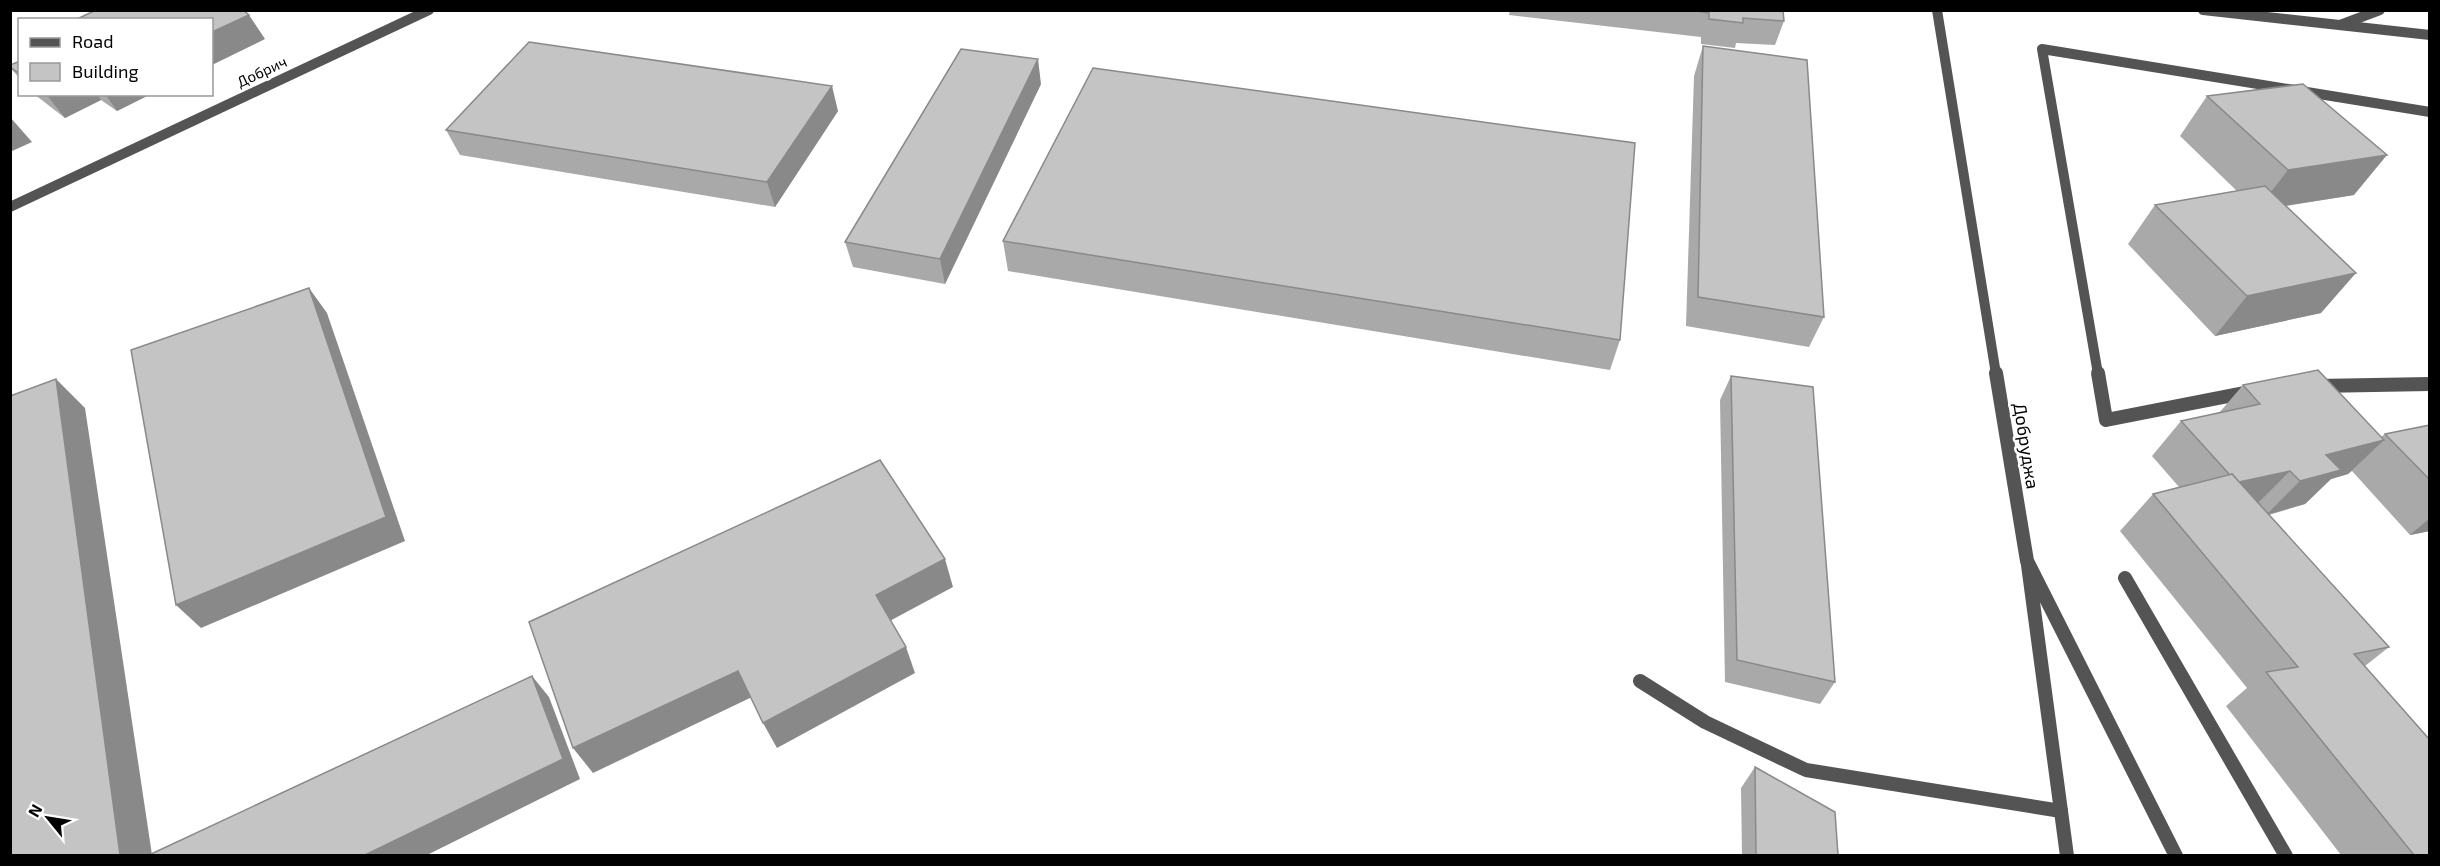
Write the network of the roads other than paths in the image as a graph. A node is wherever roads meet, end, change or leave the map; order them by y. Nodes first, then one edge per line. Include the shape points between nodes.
1 (429, 10) edge
2 (1937, 10) edge
3 (2204, 10) edge
4 (2380, 10) edge
5 (2340, 25) junction
6 (2430, 35) edge
7 (2430, 112) edge
8 (10, 207) edge
9 (2430, 384) edge
10 (2303, 387) edge
11 (2257, 390) edge
12 (2027, 561) junction
13 (2125, 579) dead end
14 (1640, 681) dead end
15 (2061, 811) junction
16 (2067, 855) edge
17 (2176, 855) edge
18 (2286, 855) edge

1 - 8 street, Добрич
2 - 12 street, Добруджа
3 - 5 street
4 - 5 street
5 - 6 street
7 - 11 street via 2042,49 2106,420
9 - 10 street
12 - 15 street
12 - 17 street, Добруджа
13 - 18 street
14 - 15 street via 1706,722 1806,770
15 - 16 street

